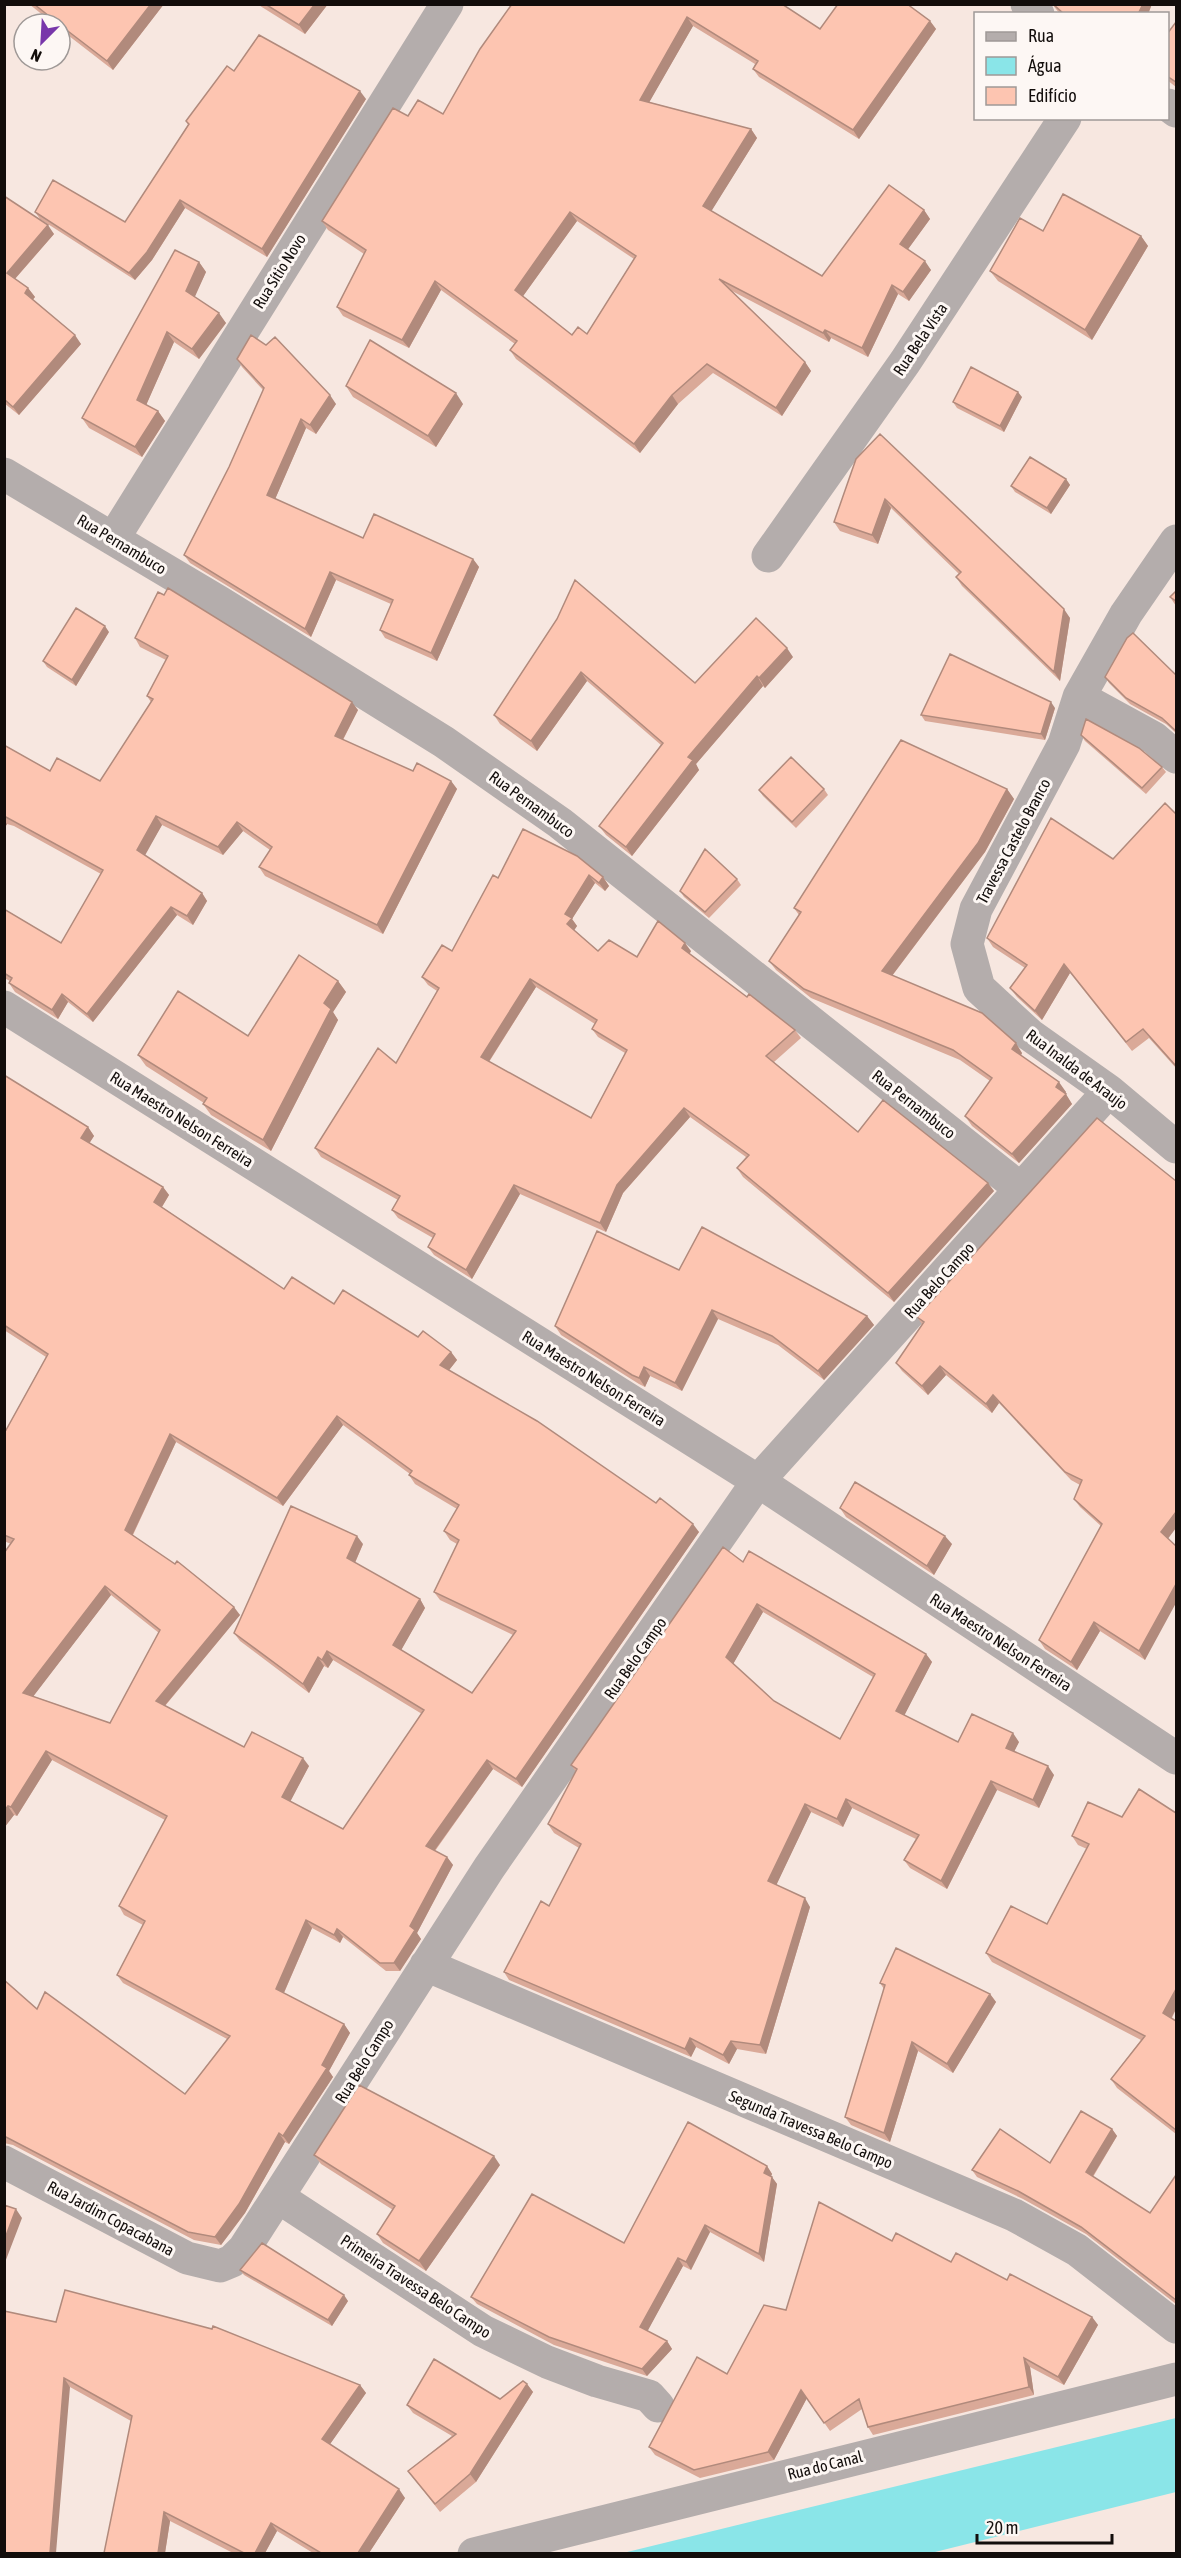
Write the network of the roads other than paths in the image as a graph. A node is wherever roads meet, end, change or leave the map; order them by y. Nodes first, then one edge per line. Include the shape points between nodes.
1 (447, 4) edge
2 (1064, 120) edge
3 (4, 474) edge
4 (113, 539) junction
5 (1176, 541) edge
6 (768, 556) dead end
7 (1079, 697) junction
8 (1176, 757) edge
9 (979, 988) joint
10 (4, 1007) edge
11 (1109, 1091) junction
12 (1176, 1147) edge
13 (1021, 1189) junction
14 (758, 1481) junction
15 (1176, 1758) edge
16 (426, 1965) junction
17 (4, 2162) edge
18 (278, 2197) junction
19 (220, 2266) joint
20 (1176, 2327) edge
21 (1176, 2379) edge
22 (658, 2406) dead end
23 (474, 2553) edge

1 - 4 street, Rua Sítio Novo
2 - 6 street, Rua Bela Vista via 905,362
3 - 4 street, Rua Pernambuco
4 - 13 street, Rua Pernambuco via 444,742 560,823
5 - 7 street, Travessa Castelo Branco via 1126,614
7 - 8 street via 1154,738
7 - 9 street, Travessa Castelo Branco via 1064,744 976,909 967,944
9 - 11 street, Rua Inalda de Araujo via 1030,1035
10 - 14 street, Rua Maestro Nelson Ferreira
11 - 12 street, Rua Inalda de Araujo
11 - 13 street, Rua Belo Campo
13 - 14 street, Rua Belo Campo
14 - 15 street, Rua Maestro Nelson Ferreira
14 - 16 street, Rua Belo Campo
16 - 18 street, Rua Belo Campo
16 - 20 street, Segunda Travessa Belo Campo via 1014,2215 1077,2250
17 - 19 street, Rua Jardim Copacabana via 187,2258
18 - 19 street, Rua Belo Campo via 243,2249 232,2261
18 - 22 street, Primeira Travessa Belo Campo via 483,2331 547,2362 649,2396
21 - 23 street, Rua do Canal

